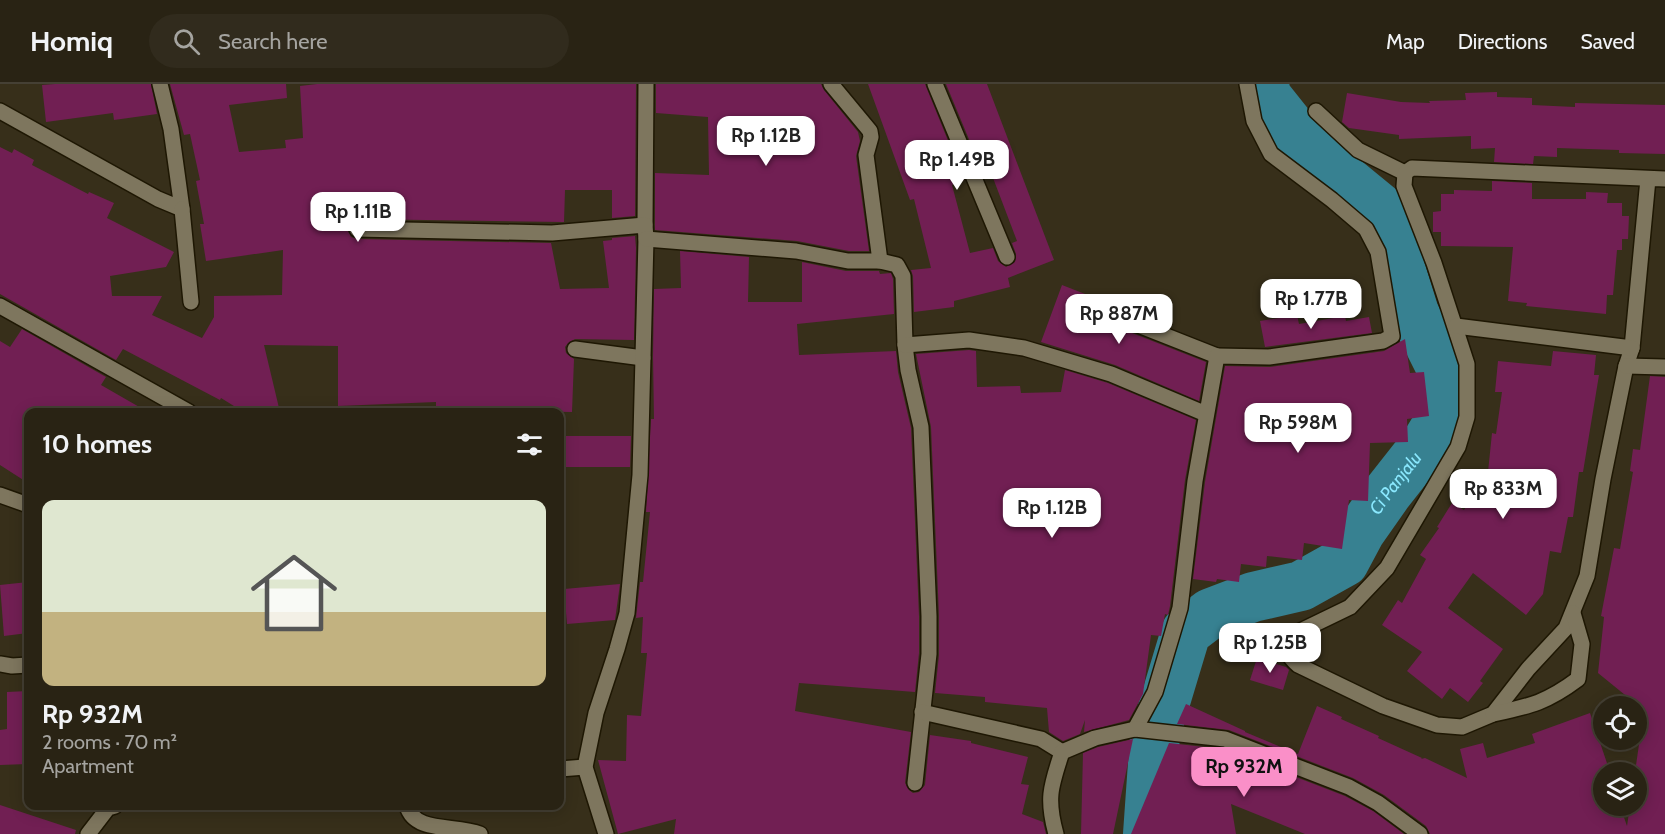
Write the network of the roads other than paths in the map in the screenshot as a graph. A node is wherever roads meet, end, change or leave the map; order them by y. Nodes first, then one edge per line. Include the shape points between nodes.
1 (160, 84) edge
2 (646, 84) edge
3 (831, 84) edge
4 (935, 84) edge
5 (1247, 84) edge
6 (0, 111) edge
7 (1316, 111) dead end
8 (1405, 173) junction
9 (1648, 179) junction
10 (1665, 179) edge
11 (182, 210) junction
12 (357, 229) dead end
13 (645, 232) junction
14 (1007, 257) dead end
15 (880, 261) junction
16 (191, 302) dead end
17 (0, 306) edge
18 (1113, 315) dead end
19 (1455, 326) junction
20 (905, 345) junction
21 (1632, 348) junction
22 (575, 349) dead end
23 (1217, 356) junction
24 (643, 358) junction
25 (1626, 366) junction
26 (1665, 367) edge
27 (182, 408) edge
28 (1206, 414) junction
29 (0, 495) edge
30 (24, 504) edge
31 (1573, 613) junction
32 (0, 663) edge
33 (24, 664) edge
34 (922, 711) junction
35 (1493, 714) junction
36 (1138, 729) junction
37 (1062, 752) junction
38 (585, 767) junction
39 (564, 769) edge
40 (915, 783) dead end
41 (109, 810) edge
42 (408, 810) edge
43 (88, 832) edge
44 (480, 834) edge
45 (606, 834) edge
46 (1056, 834) edge
47 (1420, 834) edge

1 - 11 street via 171,129
2 - 13 street
3 - 15 street via 870,131 866,155
4 - 14 street
5 - 23 street via 1254,121 1271,154 1366,229 1378,252 1392,336 1383,341 1269,357
6 - 11 street
7 - 8 street via 1358,150
8 - 9 street via 1412,168
8 - 19 street via 1404,186
9 - 10 street
9 - 21 street
11 - 16 street
12 - 13 street
13 - 15 street via 848,261
13 - 24 street
15 - 20 street via 897,265 903,276
17 - 27 street
18 - 23 street
19 - 21 street
19 - 35 street via 1467,364 1467,417 1458,447 1387,568 1350,607 1288,638 1287,650 1298,665 1383,706 1437,725 1462,727
20 - 28 street via 969,340 1024,348 1111,374
20 - 34 street via 922,447 929,654
21 - 25 street
22 - 24 street
23 - 28 street
24 - 38 street via 640,475 627,613 596,713
25 - 26 street
25 - 31 street via 1587,576
28 - 36 street via 1180,608 1155,692
29 - 30 street
31 - 35 street via 1566,628
31 - 35 street via 1582,644 1578,679 1539,704
32 - 33 street
34 - 37 street via 1041,739
34 - 40 street
36 - 37 street via 1095,738
36 - 47 street via 1225,739 1349,787
37 - 46 street via 1050,791
38 - 39 street
38 - 45 street
41 - 43 street
42 - 44 street via 417,824 428,828

